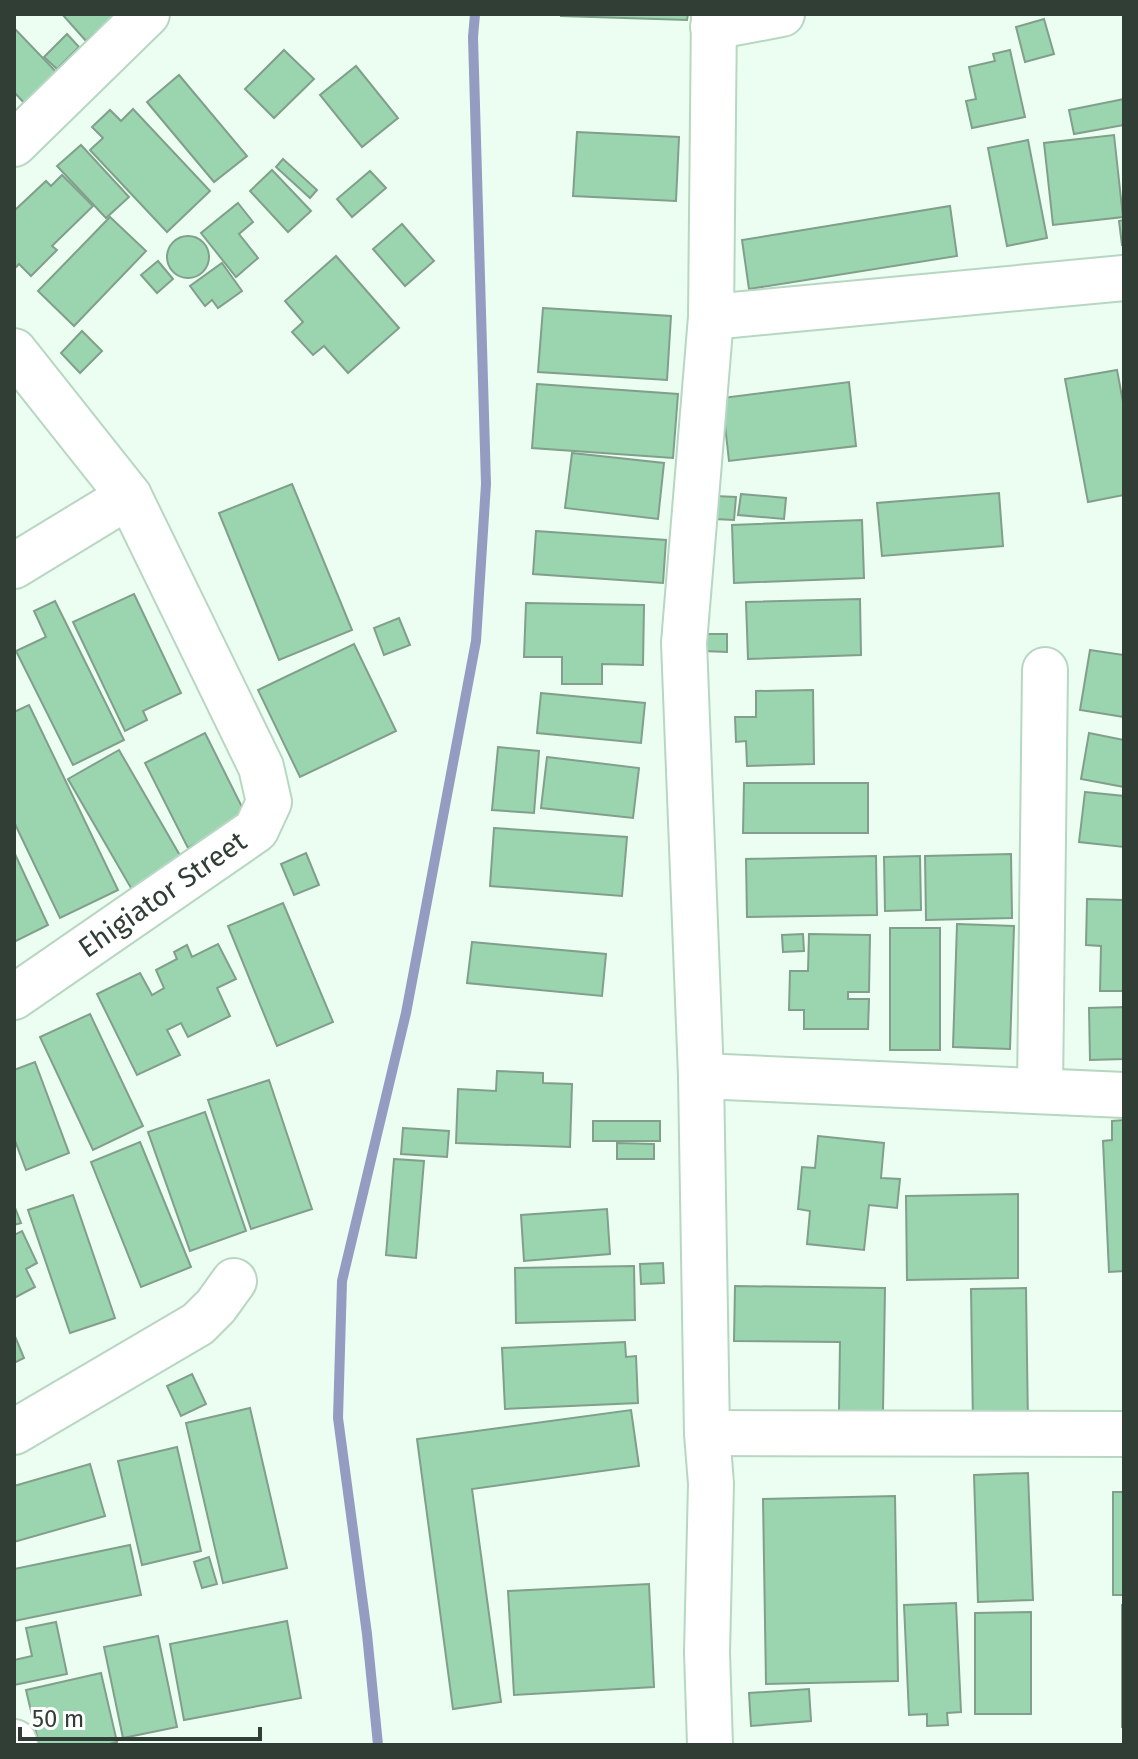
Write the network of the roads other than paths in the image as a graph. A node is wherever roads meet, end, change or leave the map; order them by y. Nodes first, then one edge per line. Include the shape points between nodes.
1 (147, 14) edge
2 (782, 14) edge
3 (713, 20) edge
4 (14, 144) edge
5 (1124, 278) edge
6 (711, 317) junction
7 (14, 351) edge
8 (129, 496) junction
9 (14, 566) edge
10 (1045, 670) dead end
11 (14, 997) edge
12 (701, 1076) junction
13 (1040, 1090) junction
14 (1124, 1095) edge
15 (234, 1281) dead end
16 (14, 1432) edge
17 (707, 1433) junction
18 (1124, 1434) edge
19 (710, 1745) edge

1 - 4 street
2 - 3 street
3 - 6 street
5 - 6 street
6 - 12 street via 684,643
7 - 8 street, Ehigiator Street
8 - 9 street
8 - 11 street, Ehigiator Street via 261,767 269,802 256,830
10 - 13 street
12 - 13 street
12 - 17 street
13 - 14 street
15 - 16 street via 198,1324
17 - 18 street
17 - 19 street

